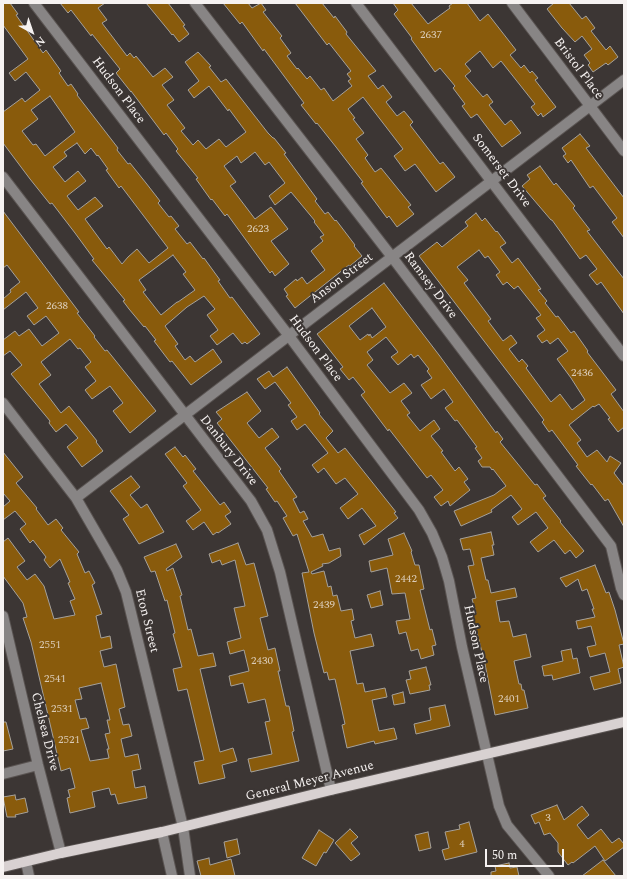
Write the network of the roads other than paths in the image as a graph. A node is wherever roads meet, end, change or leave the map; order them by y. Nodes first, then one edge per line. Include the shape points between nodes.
1 (34, 3) edge
2 (195, 3) edge
3 (356, 3) edge
4 (512, 3) edge
5 (624, 80) edge
6 (590, 106) junction
7 (624, 150) edge
8 (3, 177) edge
9 (491, 180) junction
10 (392, 257) junction
11 (289, 336) junction
12 (624, 356) edge
13 (4, 406) edge
14 (184, 415) junction
15 (76, 498) junction
16 (624, 595) edge
17 (3, 616) edge
18 (624, 722) edge
19 (486, 754) junction
20 (38, 765) junction
21 (3, 774) edge
22 (331, 790) junction
23 (182, 827) junction
24 (162, 832) junction
25 (61, 853) junction
26 (26, 862) junction
27 (3, 868) edge
28 (29, 876) edge
29 (172, 876) edge
30 (190, 876) edge
31 (549, 876) edge

1 - 11 street, Hudson Place
2 - 10 street, Ramsey Drive
3 - 9 street, Somerset Drive
4 - 6 street, Bristol Place
5 - 6 street, Anson Street
6 - 7 street, Bristol Place
6 - 9 street, Anson Street
8 - 14 street, Danbury Drive
9 - 10 street, Anson Street
9 - 12 street, Somerset Drive
10 - 11 street, Anson Street
10 - 16 street, Ramsey Drive via 611,546
11 - 14 street, Anson Street
11 - 19 street, Hudson Place via 419,510 432,533 448,581
13 - 15 street, Eton Street
14 - 15 street, Anson Street
14 - 22 street, Danbury Drive via 250,500 267,530 280,572
15 - 23 street, Eton Street via 118,570 126,592
17 - 20 street, Chelsea Drive
18 - 19 main road, General Meyer Avenue
19 - 22 main road, General Meyer Avenue
19 - 31 street, Hudson Place via 499,806 508,825
20 - 21 street
20 - 25 street, Chelsea Drive
22 - 23 main road, General Meyer Avenue
23 - 24 main road, General Meyer Avenue
23 - 30 street, Eton Street
24 - 25 main road, General Meyer Avenue
24 - 29 street
25 - 26 main road, General Meyer Avenue
26 - 27 main road, General Meyer Avenue
26 - 28 street

